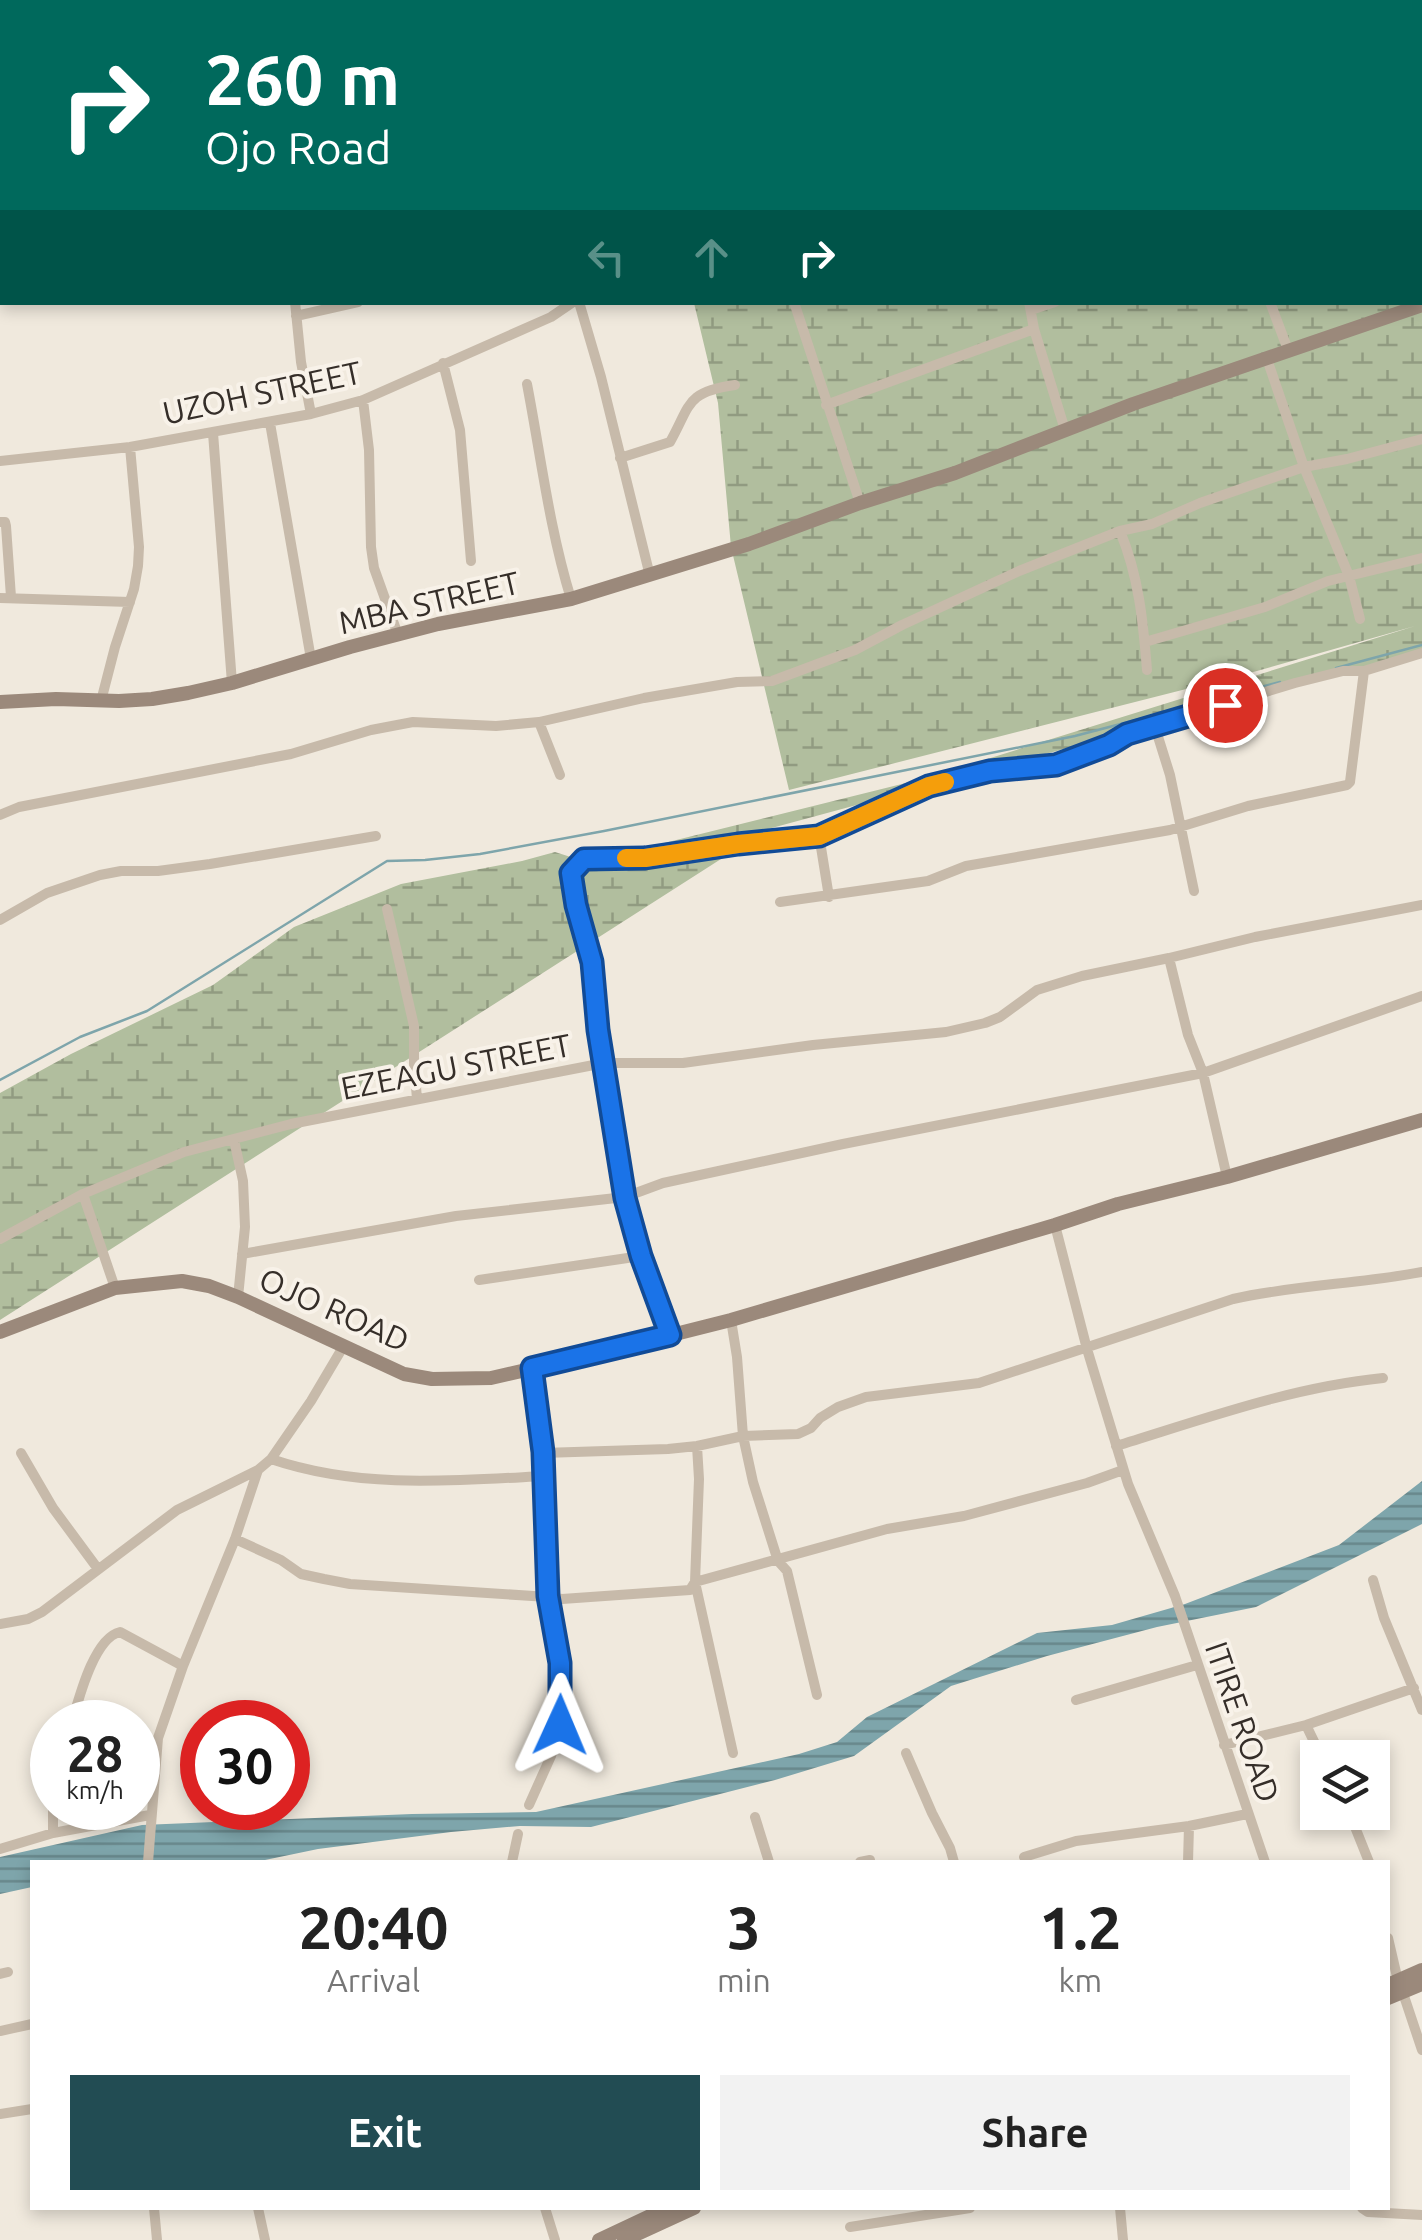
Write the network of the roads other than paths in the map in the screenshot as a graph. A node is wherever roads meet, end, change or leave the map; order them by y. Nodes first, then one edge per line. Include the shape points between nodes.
1 (295, 305) edge
2 (345, 305) edge
3 (571, 305) edge
4 (577, 305) edge
5 (795, 305) edge
6 (1271, 305) edge
7 (1030, 306) edge
8 (1422, 306) edge
9 (296, 316) junction
10 (1034, 329) junction
11 (1288, 350) junction
12 (1266, 358) junction
13 (443, 363) junction
14 (527, 384) dead end
15 (735, 385) dead end
16 (364, 400) junction
17 (826, 405) junction
18 (311, 414) junction
19 (270, 423) junction
20 (1065, 430) junction
21 (213, 433) junction
22 (1422, 438) edge
23 (130, 447) junction
24 (620, 458) junction
25 (0, 461) edge
26 (1304, 468) junction
27 (860, 503) junction
28 (0, 522) edge
29 (1120, 531) junction
30 (1422, 558) edge
31 (471, 561) dead end
32 (650, 576) junction
33 (1349, 576) junction
34 (5, 597) edge
35 (571, 599) junction
36 (130, 602) junction
37 (1360, 619) dead end
38 (398, 635) junction
39 (1145, 642) junction
40 (1422, 653) edge
41 (312, 659) junction
42 (1147, 670) dead end
43 (1364, 671) junction
44 (232, 683) junction
45 (101, 701) junction
46 (0, 702) edge
47 (539, 722) junction
48 (1155, 727) junction
49 (560, 775) dead end
50 (0, 815) edge
51 (1181, 827) junction
52 (376, 836) dead end
53 (819, 836) junction
54 (1194, 891) dead end
55 (828, 897) junction
56 (780, 902) dead end
57 (1422, 905) edge
58 (387, 909) dead end
59 (0, 920) edge
60 (1169, 958) junction
61 (1422, 996) edge
62 (604, 1064) junction
63 (1203, 1073) junction
64 (418, 1099) junction
65 (1422, 1120) edge
66 (234, 1140) junction
67 (1227, 1176) junction
68 (83, 1194) junction
69 (625, 1198) junction
70 (1055, 1225) junction
71 (0, 1239) edge
72 (242, 1254) junction
73 (641, 1256) junction
74 (1422, 1272) edge
75 (479, 1280) dead end
76 (115, 1288) junction
77 (238, 1297) junction
78 (732, 1320) junction
79 (0, 1332) edge
80 (670, 1335) junction
81 (343, 1347) junction
82 (1087, 1348) junction
83 (532, 1368) junction
84 (1383, 1378) dead end
85 (743, 1436) junction
86 (698, 1446) junction
87 (1116, 1446) junction
88 (543, 1452) junction
89 (21, 1453) dead end
90 (271, 1459) junction
91 (258, 1470) junction
92 (1124, 1470) junction
93 (542, 1476) junction
94 (235, 1538) junction
95 (778, 1561) junction
96 (98, 1569) junction
97 (1373, 1580) dead end
98 (695, 1582) junction
99 (548, 1596) junction
100 (0, 1624) edge
101 (1197, 1665) junction
102 (183, 1666) junction
103 (1414, 1688) junction
104 (817, 1694) dead end
105 (79, 1700) edge
106 (1076, 1700) dead end
107 (1422, 1710) edge
108 (1306, 1725) junction
109 (160, 1732) edge
110 (1313, 1740) edge
111 (1224, 1745) junction
112 (906, 1752) dead end
113 (733, 1753) dead end
114 (529, 1806) dead end
115 (1247, 1814) junction
116 (756, 1816) dead end
117 (1189, 1826) junction
118 (70, 1830) edge
119 (149, 1830) edge
120 (1356, 1830) edge
121 (53, 1833) joint
122 (518, 1834) dead end
123 (0, 1849) edge
124 (1024, 1857) dead end
125 (148, 1860) edge
126 (512, 1860) edge
127 (767, 1860) edge
128 (953, 1860) edge
129 (1188, 1860) edge
130 (1264, 1860) edge
131 (1368, 1860) edge
132 (1390, 1950) edge
133 (1422, 1970) edge
134 (1422, 1984) edge
135 (1396, 1986) edge
136 (30, 2024) edge
137 (0, 2031) edge
138 (1422, 2050) edge
139 (30, 2108) edge
140 (0, 2114) edge
141 (154, 2210) edge
142 (258, 2210) edge
143 (545, 2210) edge
144 (664, 2210) edge
145 (690, 2210) edge
146 (958, 2210) edge
147 (1120, 2210) edge
148 (1365, 2210) edge
149 (1422, 2214) edge
150 (850, 2228) dead end
151 (157, 2240) edge
152 (265, 2240) edge
153 (555, 2240) edge
154 (598, 2240) edge
155 (624, 2240) edge
156 (1123, 2240) edge

1 - 9 street
2 - 9 street
3 - 13 street, UZOH STREET
4 - 24 street
5 - 17 street
6 - 11 street
7 - 10 street
8 - 11 street, MBA STREET
9 - 18 street
10 - 17 street
10 - 20 street
11 - 12 street, MBA STREET
12 - 20 street, MBA STREET
12 - 26 street
13 - 16 street, UZOH STREET
13 - 31 street via 460,430
14 - 35 street via 546,502
15 - 24 street via 696,396 670,442
16 - 18 street, UZOH STREET
16 - 38 street via 374,568
17 - 27 street
18 - 19 street, UZOH STREET
19 - 21 street, UZOH STREET
19 - 41 street
20 - 27 street, MBA STREET
21 - 23 street, UZOH STREET
21 - 44 street
22 - 26 street
23 - 25 street, UZOH STREET
23 - 36 street via 139,547
24 - 32 street
26 - 29 street
26 - 33 street
27 - 32 street, MBA STREET
28 - 34 street via 6,526
29 - 39 street via 1140,596
29 - 47 street via 772,681 644,698
30 - 33 street
32 - 35 street, MBA STREET
33 - 37 street
33 - 39 street
34 - 36 street
35 - 38 street, MBA STREET
36 - 45 street
38 - 41 street, MBA STREET
39 - 42 street
40 - 43 street
41 - 44 street, MBA STREET
43 - 48 street via 1342,670
43 - 51 street via 1347,785
44 - 45 street, MBA STREET
45 - 46 street, MBA STREET
47 - 49 street
47 - 50 street via 413,722
48 - 51 street
48 - 53 street via 1056,765 929,786
51 - 54 street
51 - 55 street
52 - 59 street via 100,875
53 - 55 street
53 - 62 street via 584,859 571,873 592,962
55 - 56 street
57 - 60 street, EZEAGU STREET
58 - 64 street via 414,1026
60 - 62 street, EZEAGU STREET via 1058,982 1000,1017 946,1032 683,1063
60 - 63 street
61 - 63 street
62 - 64 street, EZEAGU STREET
62 - 69 street
63 - 67 street
63 - 69 street via 842,1144
64 - 66 street, EZEAGU STREET
65 - 67 street, OJO ROAD
66 - 68 street, EZEAGU STREET via 184,1152
66 - 72 street via 243,1181
67 - 70 street, OJO ROAD
68 - 71 street, EZEAGU STREET
68 - 76 street
69 - 72 street via 492,1210
69 - 73 street
70 - 78 street, OJO ROAD
70 - 82 street, ITIRE ROAD
72 - 77 street
73 - 75 street
73 - 80 street
74 - 82 street via 1266,1292
76 - 77 street, OJO ROAD via 182,1281
76 - 79 street, OJO ROAD
77 - 81 street, OJO ROAD
78 - 80 street, OJO ROAD
78 - 85 street
80 - 83 street, OJO ROAD
81 - 83 street, OJO ROAD via 432,1379 491,1378
81 - 90 street
82 - 85 street via 979,1383 866,1398 838,1407 798,1434
82 - 87 street, ITIRE ROAD
83 - 88 street
84 - 87 street via 1339,1382
85 - 86 street
85 - 95 street
86 - 88 street
86 - 98 street
87 - 92 street, ITIRE ROAD
88 - 93 street
89 - 96 street
90 - 91 street
90 - 93 street via 366,1479
91 - 94 street
91 - 96 street via 177,1510
92 - 95 street
92 - 101 street, ITIRE ROAD
93 - 99 street
94 - 99 street via 324,1580
94 - 102 street
95 - 98 street
95 - 104 street via 788,1571
96 - 100 street via 42,1612
97 - 103 street
98 - 99 street via 678,1592
98 - 113 street
99 - 114 street via 560,1663 560,1725
101 - 106 street
101 - 111 street, ITIRE ROAD
102 - 105 street via 120,1632 112,1634
102 - 109 street
103 - 107 street
103 - 108 street
108 - 110 street
108 - 111 street
111 - 115 street, ITIRE ROAD
112 - 128 street
115 - 117 street
115 - 130 street, ITIRE ROAD
116 - 127 street
117 - 124 street via 1076,1841
117 - 129 street
118 - 121 street
119 - 125 street
120 - 131 street
121 - 123 street
122 - 126 street
132 - 135 street
133 - 135 street
134 - 135 street
135 - 138 street
136 - 137 street
139 - 140 street
141 - 151 street
142 - 152 street
143 - 153 street
144 - 154 street
145 - 155 street
146 - 150 street
147 - 156 street
148 - 149 street

